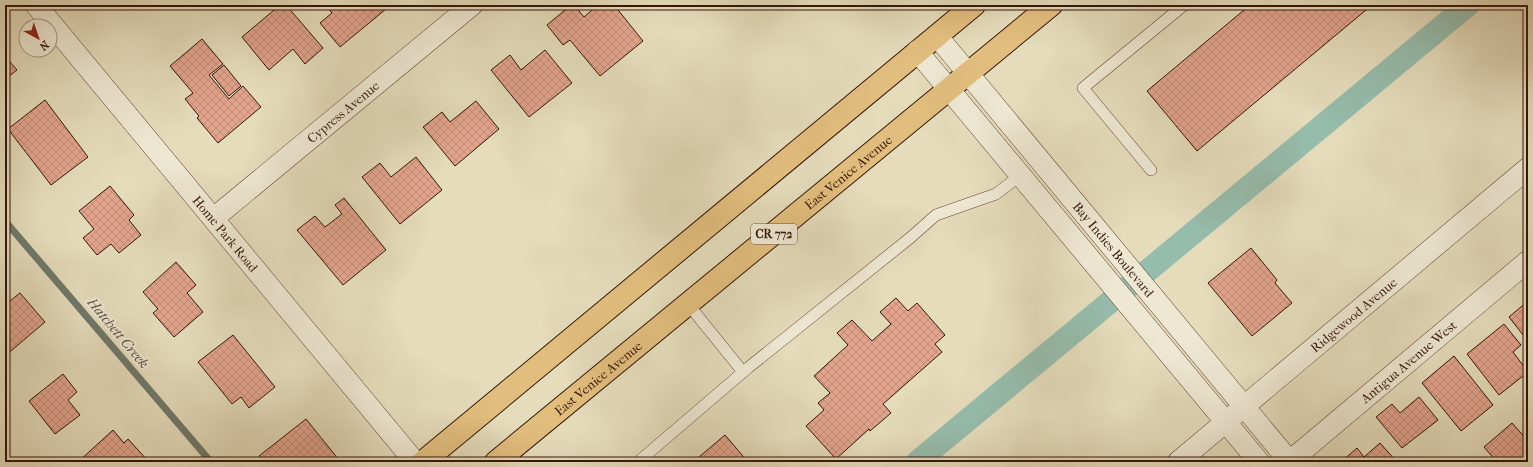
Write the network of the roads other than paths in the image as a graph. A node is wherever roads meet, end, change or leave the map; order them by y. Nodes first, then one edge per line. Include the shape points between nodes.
1 (36, 5) edge
2 (472, 5) edge
3 (974, 5) edge
4 (1051, 5) edge
5 (1184, 5) edge
6 (937, 36) junction
7 (917, 51) junction
8 (968, 75) junction
9 (949, 89) junction
10 (1528, 168) edge
11 (1151, 170) dead end
12 (1021, 175) junction
13 (214, 218) junction
14 (1528, 261) edge
15 (688, 304) junction
16 (743, 372) junction
17 (1244, 407) junction
18 (1225, 422) junction
19 (416, 462) edge
20 (423, 462) edge
21 (496, 462) edge
22 (638, 462) edge
23 (1178, 462) edge
24 (1259, 462) edge
25 (1290, 462) edge

1 - 13 street, Home Park Road
2 - 13 street, Cypress Avenue
3 - 6 main road
4 - 8 main road, East Venice Avenue / CR 772
5 - 11 lane via 1083,88
6 - 7 main road
6 - 8 street, Bay Indies Boulevard
7 - 9 street, Bay Indies Boulevard
7 - 20 main road
8 - 9 main road, East Venice Avenue / CR 772
8 - 17 street, Bay Indies Boulevard
9 - 12 street, Bay Indies Boulevard
9 - 15 main road, East Venice Avenue / CR 772
10 - 17 street, Ridgewood Avenue
12 - 16 lane via 996,194 936,215
12 - 18 street, Bay Indies Boulevard
13 - 19 street, Home Park Road
14 - 25 street, Antigua Avenue West
15 - 16 lane
15 - 21 main road, East Venice Avenue / CR 772
16 - 22 lane
17 - 18 street, Ridgewood Avenue
17 - 25 street, Bay Indies Boulevard
18 - 23 street, Ridgewood Avenue
18 - 24 street, Bay Indies Boulevard

